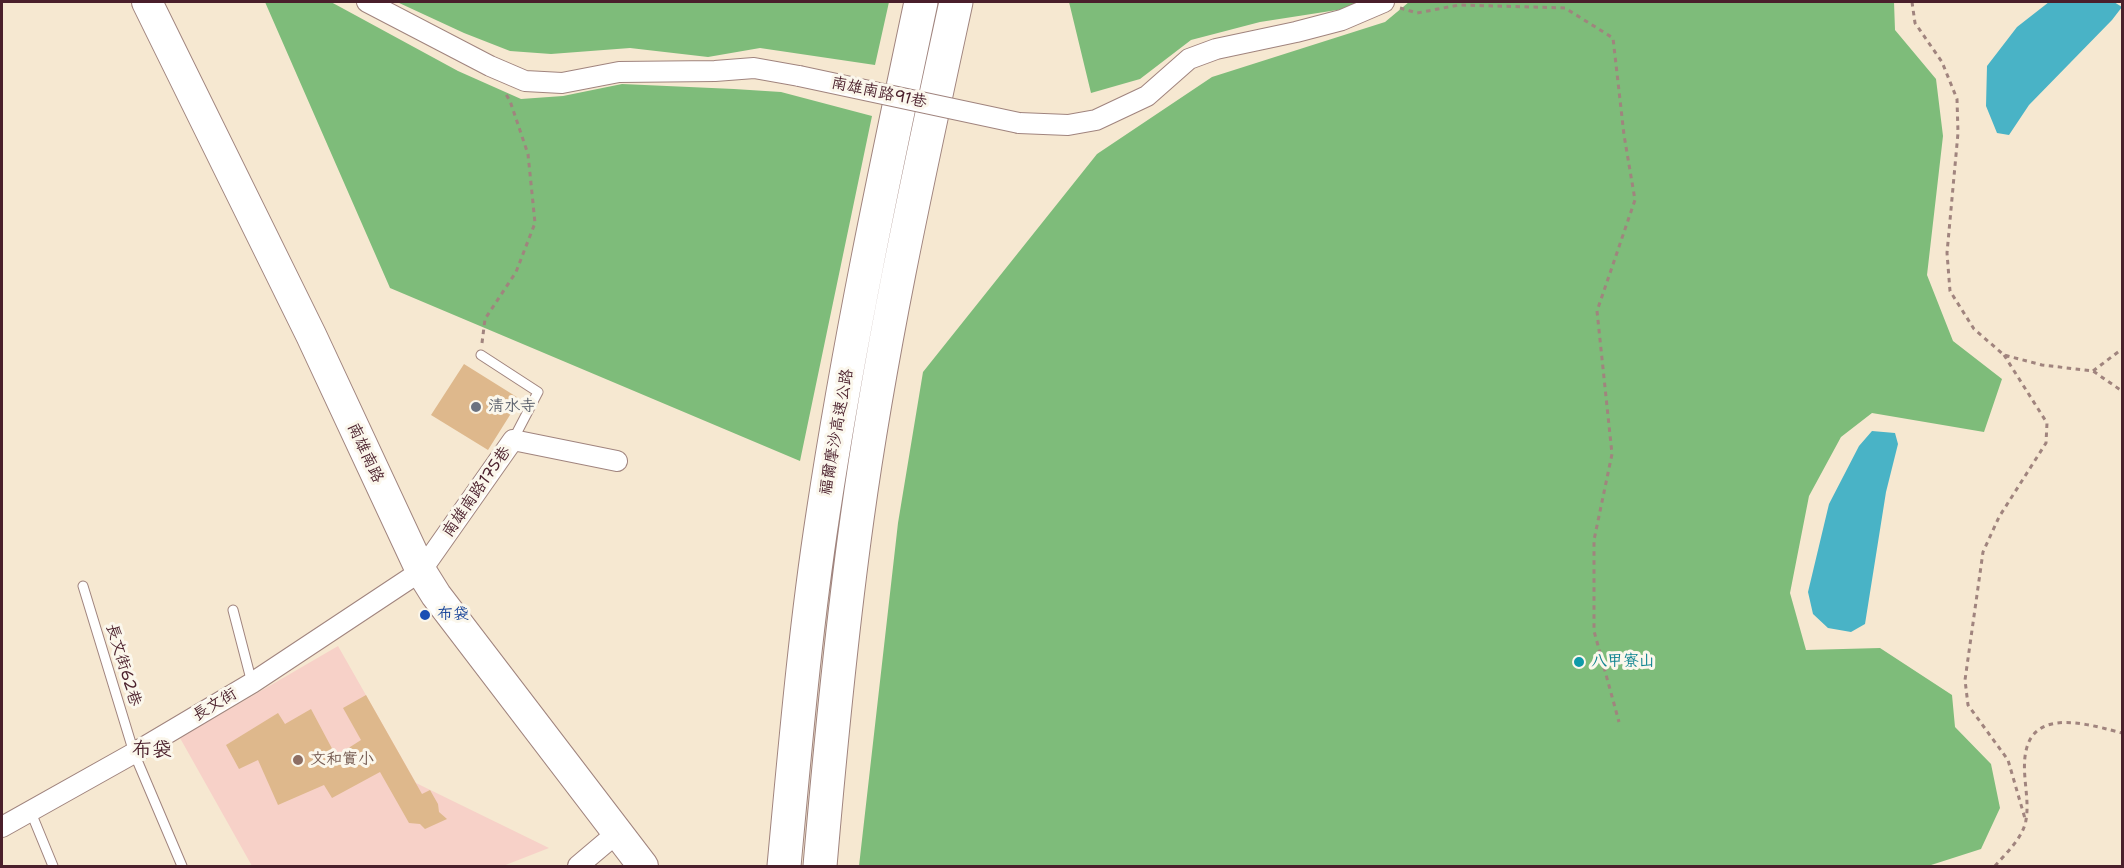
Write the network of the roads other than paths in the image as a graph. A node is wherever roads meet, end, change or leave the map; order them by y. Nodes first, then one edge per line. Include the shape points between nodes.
1 (147, 2) edge
2 (367, 2) edge
3 (921, 2) edge
4 (956, 2) edge
5 (1383, 2) edge
6 (481, 355) road end
7 (513, 440) junction
8 (617, 461) dead end
9 (421, 571) junction
10 (83, 586) dead end
11 (232, 610) dead end
12 (252, 682) junction
13 (134, 753) junction
14 (30, 810) junction
15 (2, 827) edge
16 (617, 833) junction
17 (53, 867) edge
18 (182, 867) edge
19 (578, 867) edge
20 (643, 867) edge
21 (784, 867) edge
22 (819, 867) edge

1 - 9 main road, 南雄南路 via 311,335
2 - 5 street, 南雄南路91巷, bridge via 525,81 562,83 619,72 754,68 1019,123 1068,125 1096,120 1147,96 1189,59 1216,49 1342,20
3 - 21 highway, 福爾摩沙高速公路 via 870,244 823,514 804,654
4 - 22 highway, 福爾摩沙高速公路 via 901,257 857,517 838,660
6 - 7 lane via 538,392
7 - 8 street, 南雄南路175巷
7 - 9 street, 南雄南路175巷
9 - 12 street, 長文街
9 - 16 main road, 南雄南路
10 - 13 lane, 長文街62巷
11 - 12 lane
12 - 13 street, 長文街
13 - 14 street, 長文街
13 - 18 lane, 長文街62巷
14 - 15 street, 長文街
14 - 17 lane
16 - 19 street
16 - 20 main road, 南雄南路

